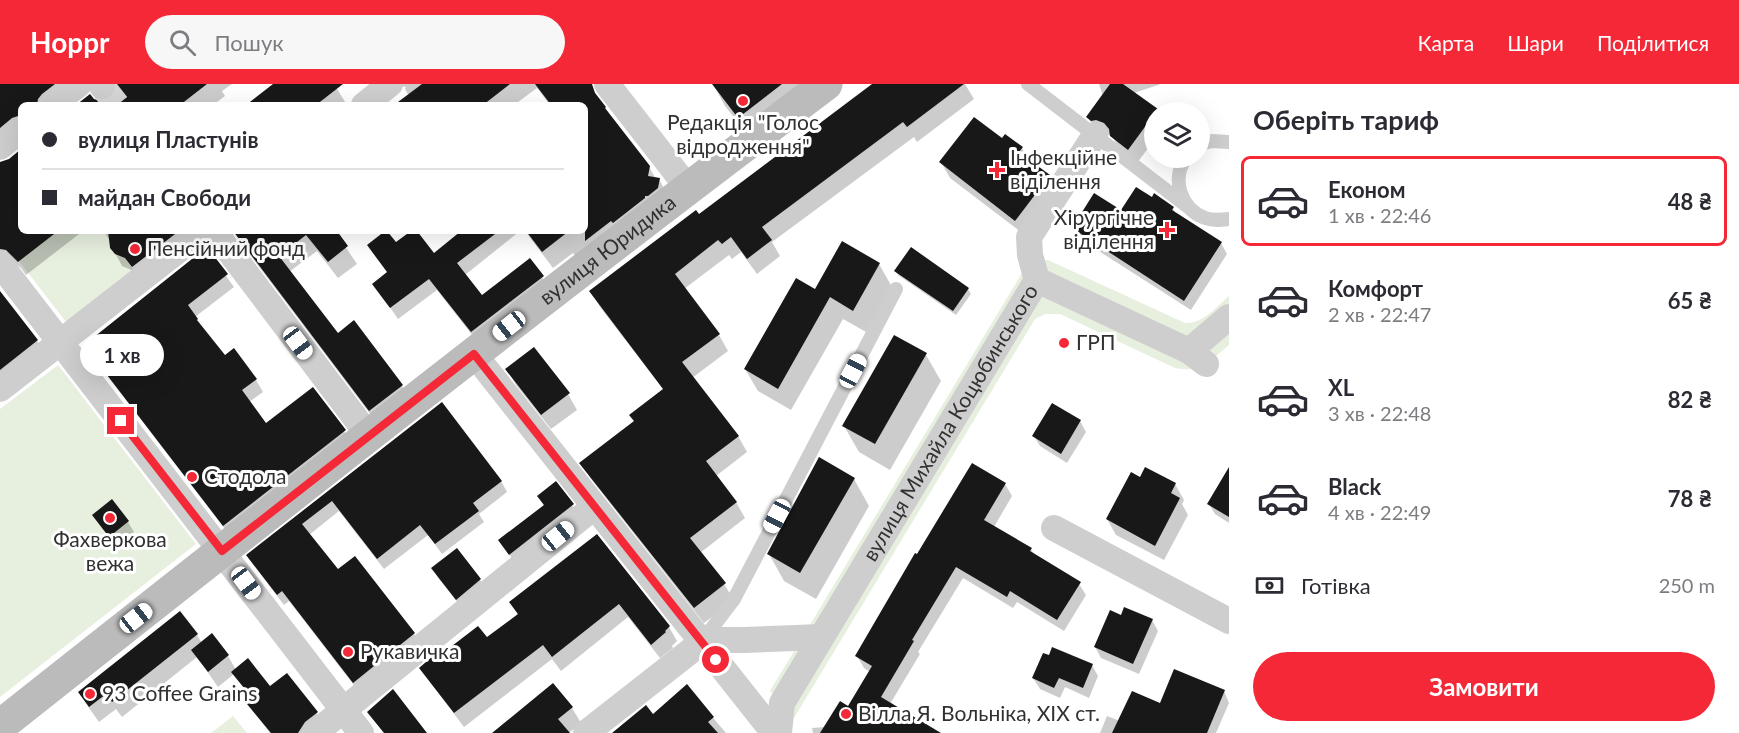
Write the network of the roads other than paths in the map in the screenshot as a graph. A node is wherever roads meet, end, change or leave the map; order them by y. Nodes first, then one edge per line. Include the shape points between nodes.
1 (390, 84) edge
2 (607, 84) edge
3 (826, 84) edge
4 (1028, 84) edge
5 (94, 85) edge
6 (58, 102) edge
7 (368, 102) edge
8 (18, 132) edge
9 (1095, 135) junction
10 (1210, 142) edge
11 (1229, 142) edge
12 (0, 147) edge
13 (1180, 168) edge
14 (688, 188) junction
15 (1192, 210) junction
16 (1229, 219) edge
17 (199, 234) edge
18 (216, 234) edge
19 (0, 264) edge
20 (1037, 280) junction
21 (896, 289) dead end
22 (1229, 317) edge
23 (61, 342) junction
24 (474, 354) junction
25 (0, 389) edge
26 (369, 436) junction
27 (594, 507) junction
28 (1054, 528) dead end
29 (222, 551) junction
30 (1229, 621) edge
31 (821, 637) junction
32 (702, 642) junction
33 (344, 711) junction
34 (0, 726) edge
35 (315, 733) edge
36 (361, 733) edge
37 (586, 733) edge
38 (774, 733) edge
39 (779, 733) edge

1 - 7 street
2 - 14 street
3 - 14 street, вулиця Юридика
4 - 9 lane
5 - 6 street
8 - 12 street
9 - 15 lane
9 - 20 street via 1029,237
10 - 11 lane
13 - 15 lane via 1179,188
14 - 24 street, вулиця Юридика
15 - 16 lane via 1203,218
17 - 23 street
18 - 26 street
19 - 23 street
20 - 22 street, вулиця Михайла Коцюбинського via 1197,358
20 - 31 street, вулиця Михайла Коцюбинського
21 - 32 lane via 734,598
23 - 25 street
23 - 29 street
24 - 26 street, вулиця Юридика
24 - 27 street
26 - 29 street, вулиця Юридика
27 - 32 street
27 - 33 street
28 - 30 street
29 - 33 street
29 - 34 street, вулиця Юридика
31 - 32 street
31 - 39 street, вулиця Михайла Коцюбинського via 782,703
32 - 37 street
32 - 38 street
33 - 35 street
33 - 36 street

